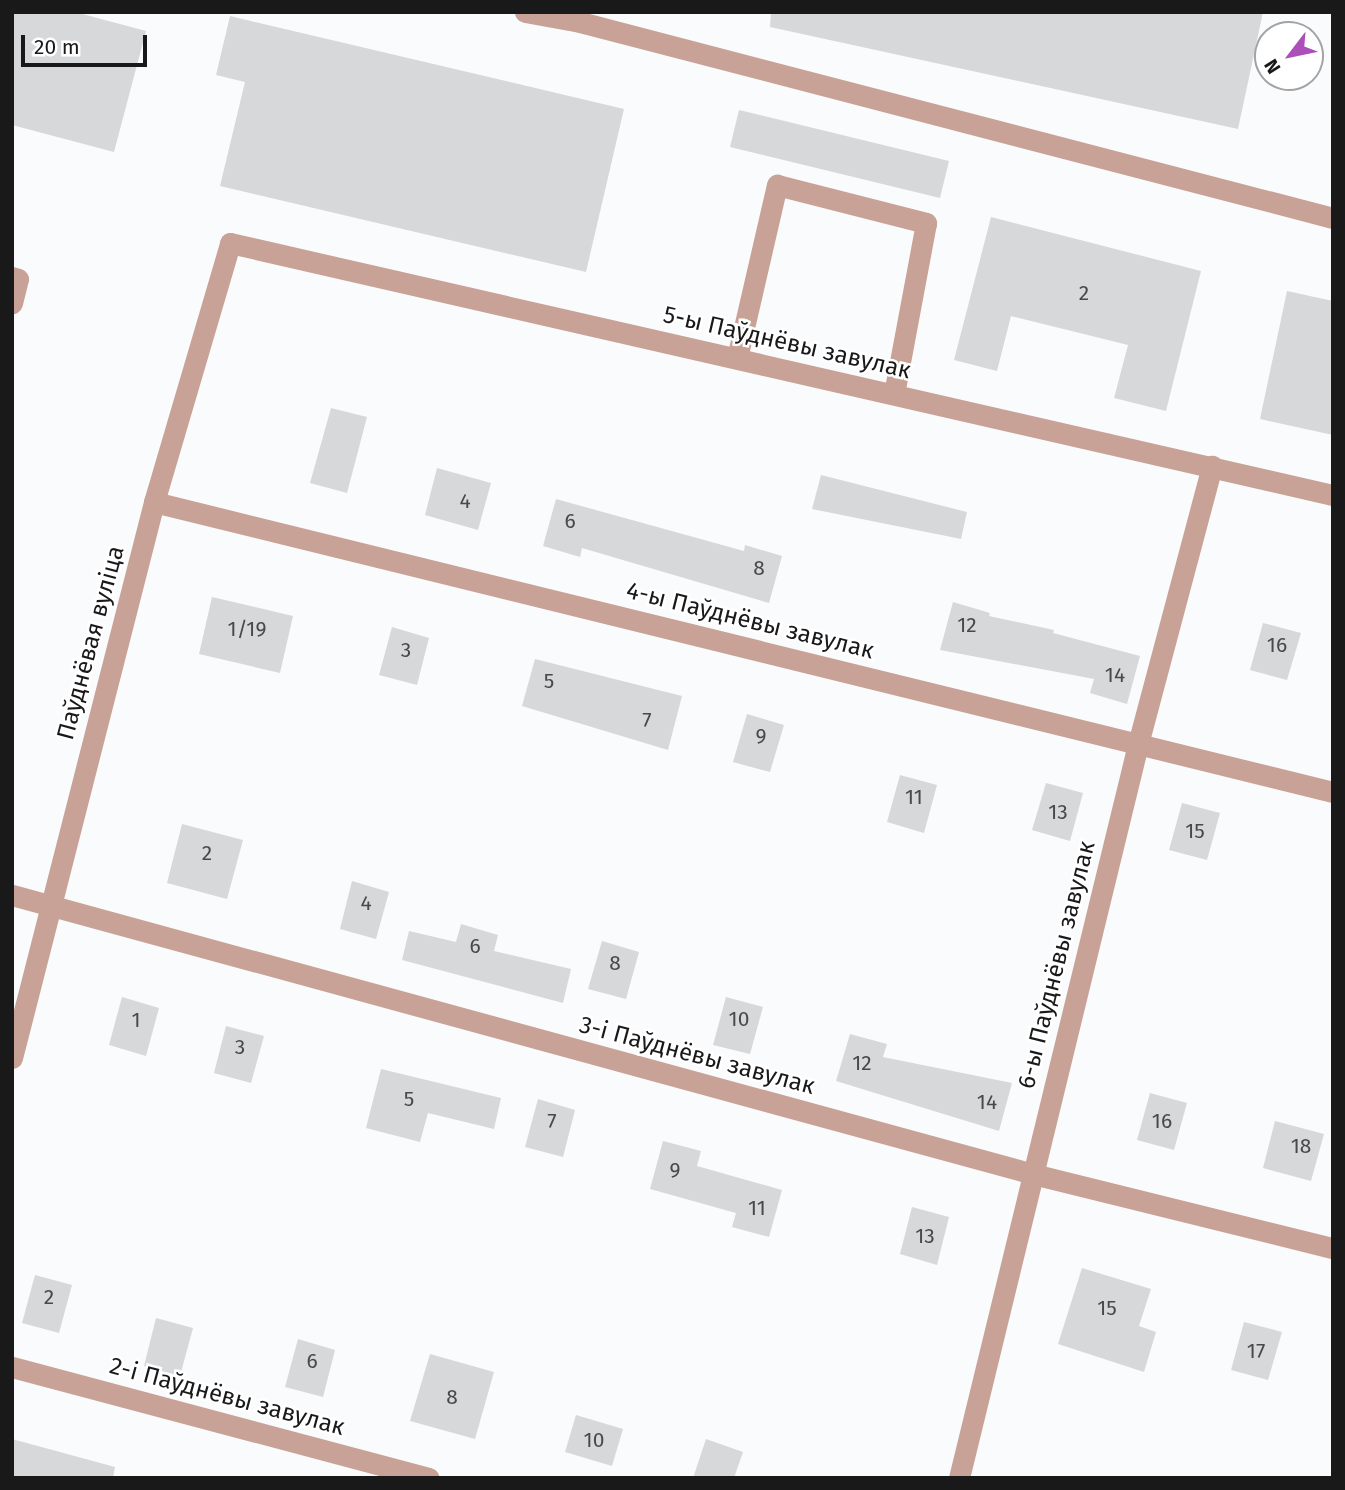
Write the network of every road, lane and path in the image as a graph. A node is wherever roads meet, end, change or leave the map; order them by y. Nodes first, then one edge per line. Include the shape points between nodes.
1 (525, 12) edge
2 (1333, 218) edge
3 (230, 243) joint
4 (12, 278) edge
5 (12, 303) edge
6 (737, 358) junction
7 (894, 394) junction
8 (1212, 466) junction
9 (1333, 495) edge
10 (154, 502) junction
11 (1138, 744) junction
12 (1333, 792) edge
13 (12, 895) edge
14 (48, 908) junction
15 (12, 1058) edge
16 (1033, 1174) junction
17 (1333, 1248) edge
18 (12, 1367) edge
19 (428, 1478) edge
20 (959, 1478) edge

1 - 2 street via 580,22
3 - 6 street, 5-ы Паўднёвы завулак
3 - 10 street, Паўднёвая вуліца
4 - 5 street via 18,279
6 - 7 street, 5-ы Паўднёвы завулак
6 - 7 street via 777,185 926,223
7 - 8 street, 5-ы Паўднёвы завулак
8 - 9 street, 5-ы Паўднёвы завулак
8 - 11 street, 6-ы Паўднёвы завулак
10 - 11 street, 4-ы Паўднёвы завулак
10 - 14 street, Паўднёвая вуліца
11 - 12 street, 4-ы Паўднёвы завулак
11 - 16 street, 6-ы Паўднёвы завулак
13 - 14 street, 3-і Паўднёвы завулак
14 - 15 street, Паўднёвая вуліца
14 - 16 street, 3-і Паўднёвы завулак
16 - 17 street, 3-і Паўднёвы завулак
16 - 20 street, 6-ы Паўднёвы завулак
18 - 19 street, 2-і Паўднёвы завулак

